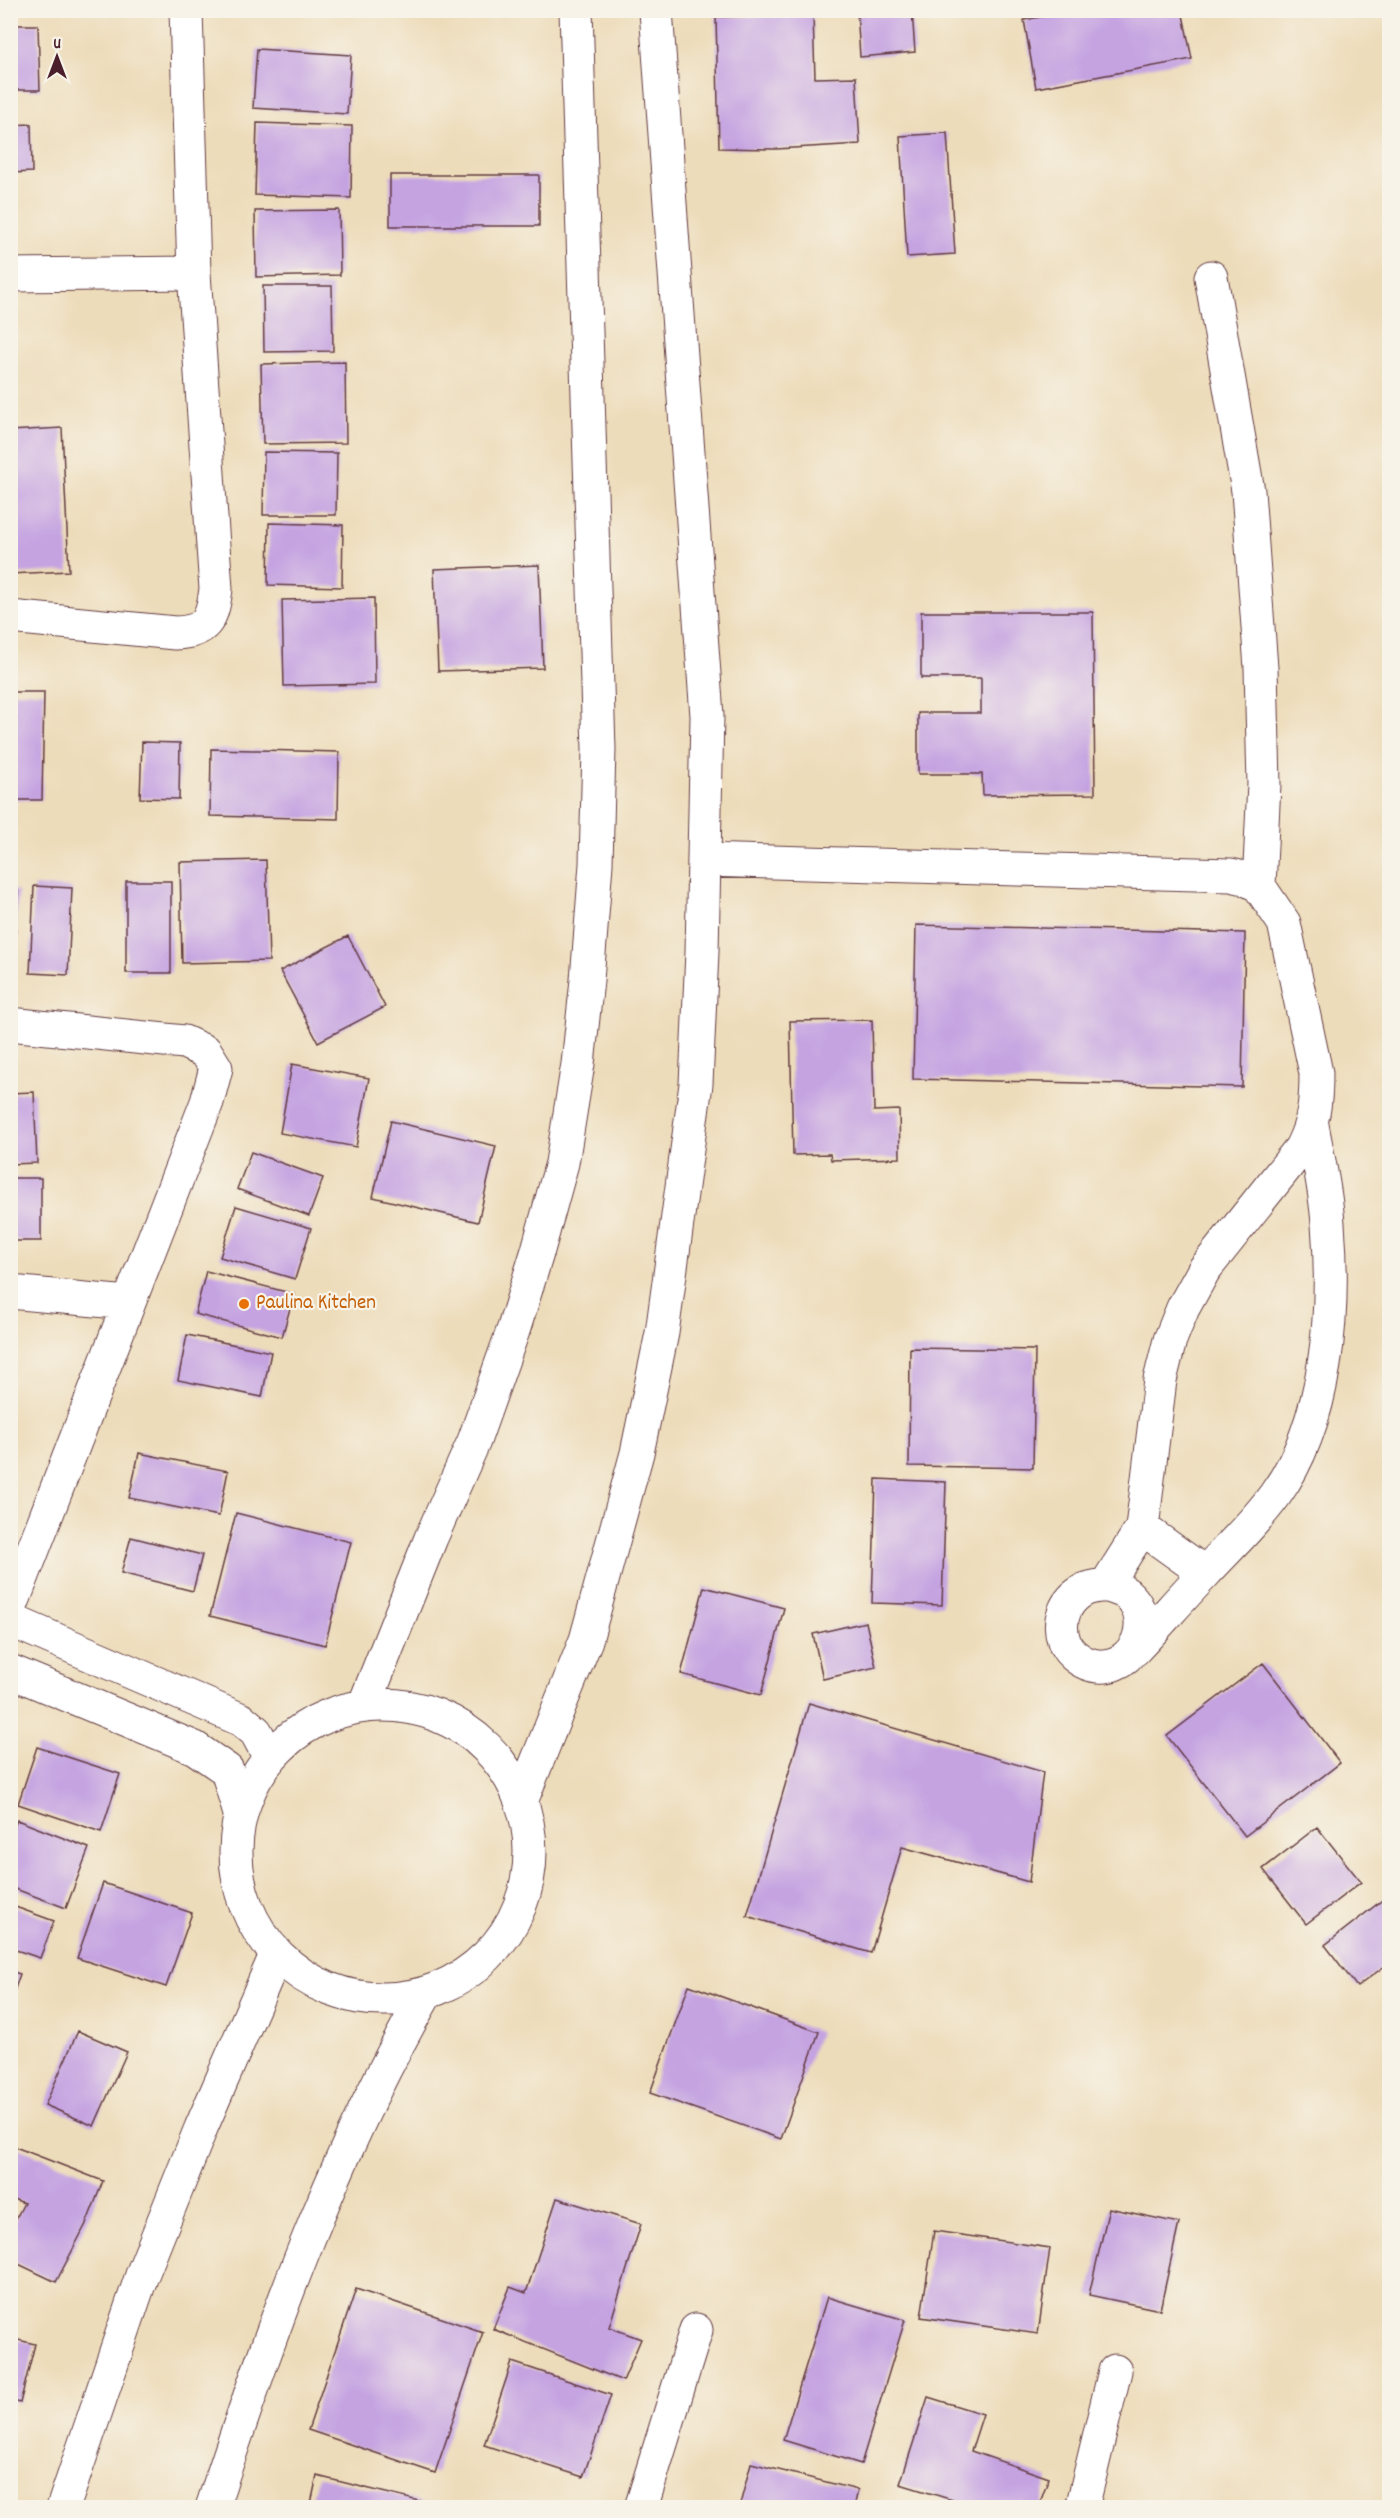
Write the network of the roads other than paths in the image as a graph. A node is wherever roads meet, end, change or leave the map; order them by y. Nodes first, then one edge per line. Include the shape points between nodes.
1 (186, 10) edge
2 (576, 10) edge
3 (656, 10) edge
4 (194, 273) junction
5 (10, 275) edge
6 (1211, 277) dead end
7 (10, 617) edge
8 (704, 860) junction
9 (1259, 886) junction
10 (10, 1024) edge
11 (1312, 1125) junction
12 (10, 1292) edge
13 (128, 1303) junction
14 (1142, 1528) junction
15 (1205, 1573) junction
16 (1106, 1585) junction
17 (10, 1609) edge
18 (10, 1620) edge
19 (1134, 1650) junction
20 (10, 1671) edge
21 (364, 1706) junction
22 (269, 1756) junction
23 (522, 1799) junction
24 (240, 1814) junction
25 (276, 1955) junction
26 (424, 1997) junction
27 (696, 2330) dead end
28 (1115, 2371) dead end
29 (63, 2508) edge
30 (212, 2508) edge
31 (640, 2508) edge
32 (1082, 2508) edge

1 - 4 street
2 - 21 street via 599,749 596,864 578,1064 562,1163 514,1328 474,1441
3 - 8 street via 707,716
4 - 5 street
4 - 7 street via 216,589 214,610 208,621 193,632 175,633
6 - 9 street via 1248,491 1261,668 1264,784
8 - 9 street via 1231,875
8 - 23 street via 696,1084 662,1333 637,1453 589,1630
9 - 11 street via 1284,923 1316,1074
10 - 13 street via 184,1042 206,1052 216,1068 207,1102
11 - 14 street via 1301,1148 1204,1270 1183,1308 1160,1380
11 - 15 street via 1328,1222 1330,1274 1329,1321 1315,1406 1301,1445 1276,1494
12 - 13 street
13 - 17 street
14 - 15 street
14 - 16 street
15 - 19 street
16 - 19 street via 1126,1593 1140,1610 1142,1631
16 - 19 street via 1085,1589 1068,1602 1060,1622 1064,1642 1077,1659 1097,1667 1118,1664
18 - 22 street via 242,1720 256,1732
20 - 24 street via 195,1748 227,1770
21 - 22 street via 312,1722
21 - 23 street via 413,1708 459,1725 496,1757
22 - 24 street
23 - 26 street via 531,1853 521,1907 491,1953
24 - 25 street via 234,1857 245,1910
25 - 26 street via 310,1981 351,1997
25 - 29 street via 142,2275
26 - 30 street via 388,2058 356,2125 280,2314
27 - 31 street
28 - 32 street

